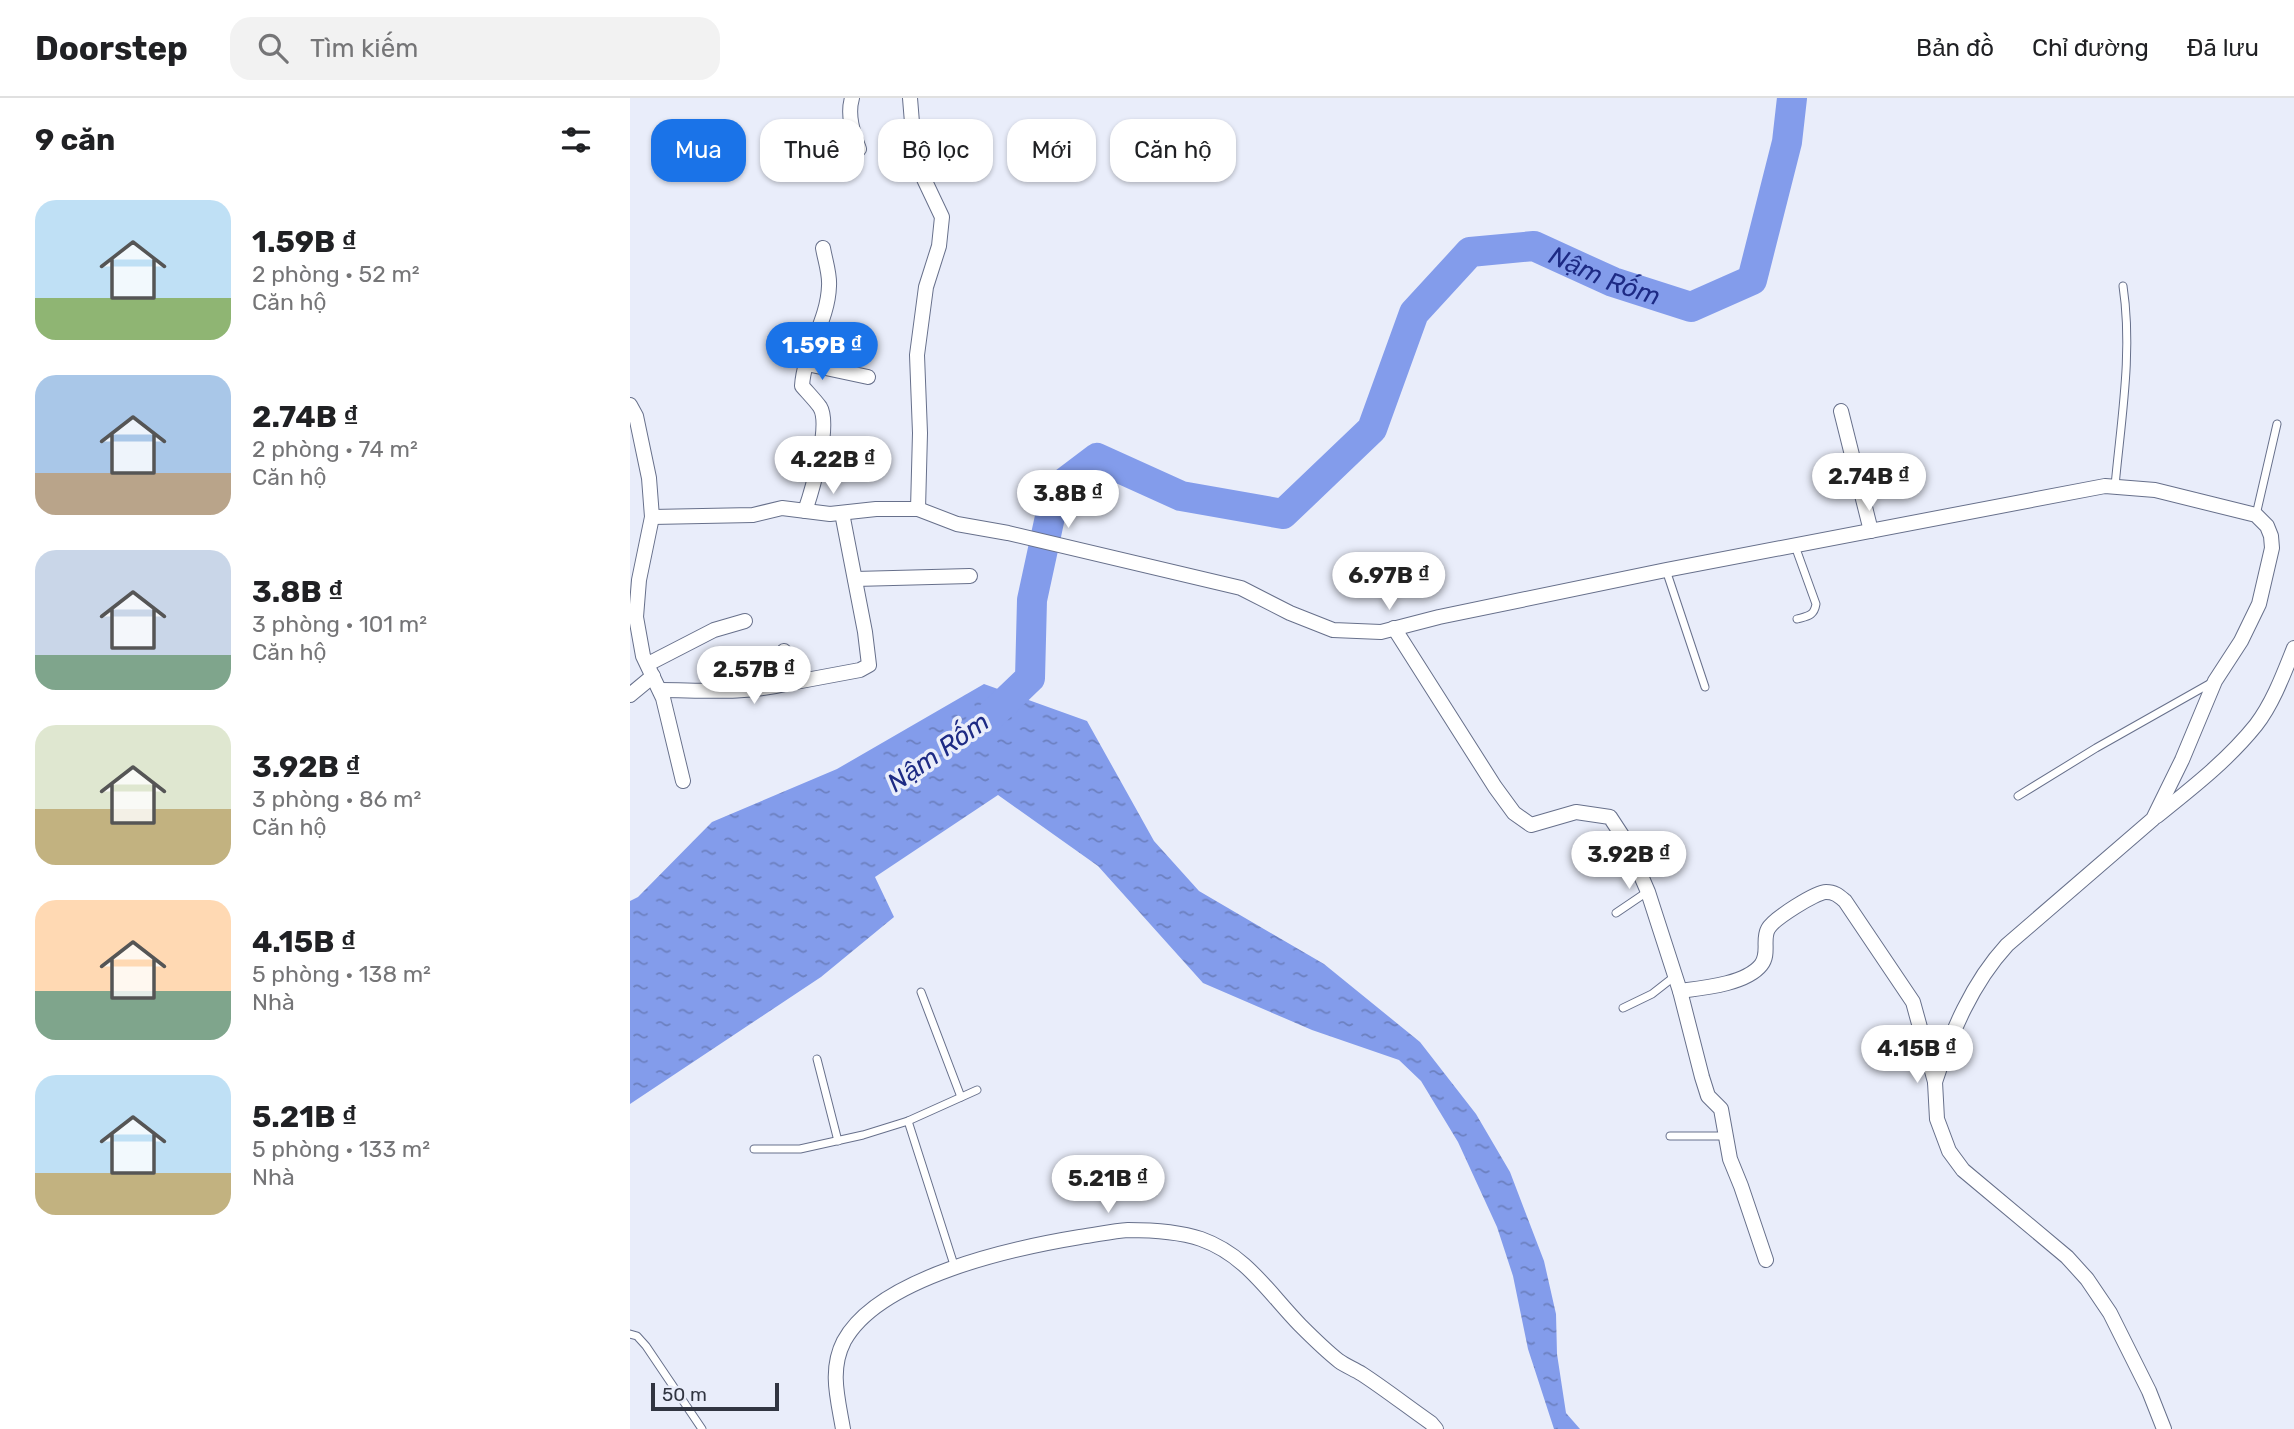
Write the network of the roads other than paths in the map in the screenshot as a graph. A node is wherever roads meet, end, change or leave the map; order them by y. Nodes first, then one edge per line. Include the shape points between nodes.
1 (852, 98) edge
2 (910, 98) edge
3 (851, 119) edge
4 (823, 248) dead end
5 (2123, 286) dead end
6 (807, 364) junction
7 (868, 377) dead end
8 (630, 405) edge
9 (1841, 411) dead end
10 (2277, 424) dead end
11 (2110, 486) junction
12 (918, 509) junction
13 (805, 511) junction
14 (842, 513) junction
15 (2256, 514) junction
16 (652, 517) junction
17 (1871, 530) junction
18 (1795, 545) junction
19 (1666, 570) junction
20 (970, 576) dead end
21 (855, 579) junction
22 (1797, 619) dead end
23 (745, 621) dead end
24 (1394, 628) junction
25 (2294, 648) edge
26 (784, 650) dead end
27 (650, 670) junction
28 (2215, 681) junction
29 (785, 684) junction
30 (1705, 687) dead end
31 (660, 690) junction
32 (630, 695) edge
33 (683, 781) dead end
34 (2018, 796) dead end
35 (2153, 819) junction
36 (1648, 892) junction
37 (1616, 913) dead end
38 (1675, 976) junction
39 (1680, 991) junction
40 (921, 992) dead end
41 (1623, 1008) dead end
42 (817, 1059) dead end
43 (1935, 1082) junction
44 (977, 1090) dead end
45 (961, 1097) junction
46 (908, 1121) junction
47 (1670, 1136) dead end
48 (1726, 1136) junction
49 (838, 1141) junction
50 (754, 1149) dead end
51 (1766, 1260) dead end
52 (955, 1269) junction
53 (630, 1334) edge
54 (702, 1429) edge
55 (843, 1429) edge
56 (1436, 1429) edge
57 (2164, 1429) edge

1 - 3 street
2 - 12 street via 915,160 942,217 917,355
4 - 6 street via 829,286
5 - 11 lane via 2127,349
6 - 7 street
6 - 13 street via 802,386 822,409 823,423 816,478
8 - 16 street via 649,478
9 - 17 street
10 - 15 lane
11 - 15 street via 2155,490
11 - 17 street
12 - 14 street
12 - 24 street via 957,524 1241,588 1332,630 1381,632
13 - 14 street
13 - 16 street via 782,508 753,515
14 - 21 street
15 - 28 street via 2267,526 2272,548 2259,604
16 - 27 street via 636,617
17 - 18 street
18 - 19 street
18 - 22 lane via 1816,604 1811,615
19 - 24 street
19 - 30 lane
20 - 21 street
21 - 29 street via 869,665
23 - 27 street via 714,630
24 - 36 street via 1514,813 1531,825 1576,812 1610,817 1628,843
25 - 35 street via 2257,724 2201,780
26 - 29 street
27 - 31 street
27 - 32 street
28 - 34 lane
28 - 35 street
29 - 31 street
31 - 33 street
35 - 43 street via 1996,956 1963,1011
36 - 37 lane
36 - 38 street
38 - 39 street
38 - 41 lane
39 - 43 street via 1724,984 1751,973 1766,955 1766,930 1772,923 1818,893 1836,893 1913,1003
39 - 48 street via 1708,1096 1721,1110
40 - 45 lane
42 - 49 lane
43 - 57 street via 1937,1119 1948,1151 1963,1170 2087,1279 2110,1313
44 - 45 lane
45 - 46 lane
46 - 49 lane
46 - 52 lane
47 - 48 lane
48 - 51 street
49 - 50 lane via 800,1149
52 - 55 street via 895,1294 855,1324 836,1362 834,1377
52 - 56 street via 1035,1245 1126,1230 1171,1231 1201,1240 1229,1252 1252,1270 1341,1363
53 - 54 lane via 646,1346

